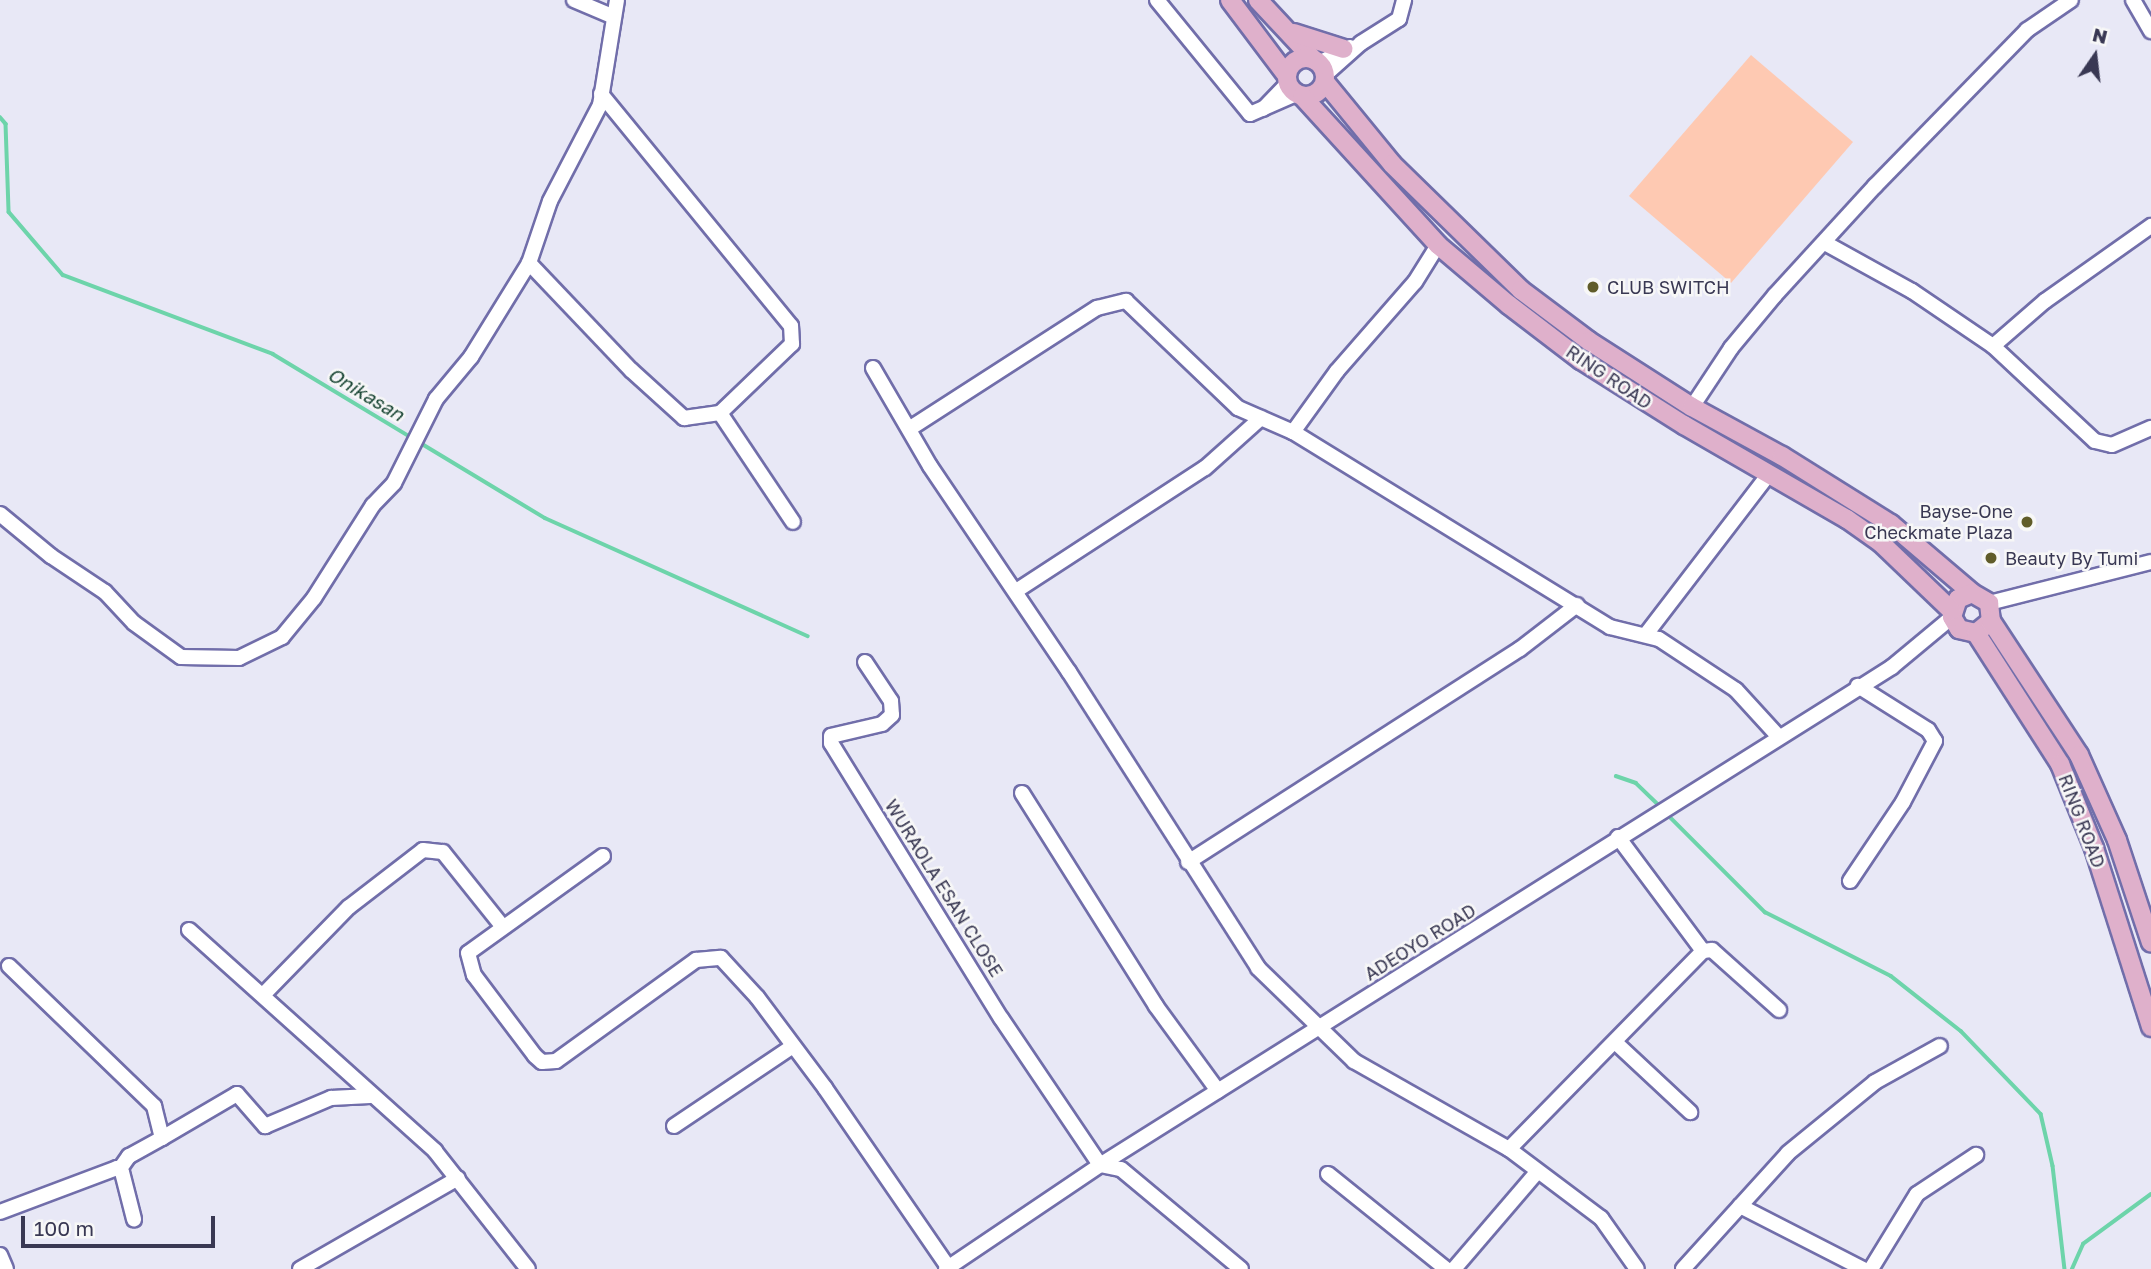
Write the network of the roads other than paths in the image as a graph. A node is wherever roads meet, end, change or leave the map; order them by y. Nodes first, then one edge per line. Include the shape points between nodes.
1 (574, 0) edge
2 (617, 0) edge
3 (1157, 0) edge
4 (1230, 0) edge
5 (1258, 0) edge
6 (1404, 0) edge
7 (2071, 0) edge
8 (2133, 0) edge
9 (614, 17) junction
10 (1285, 29) junction
11 (2151, 31) edge
12 (1352, 46) junction
13 (1321, 70) junction
14 (1293, 87) junction
15 (601, 94) junction
16 (2151, 226) edge
17 (1825, 243) junction
18 (1438, 245) junction
19 (529, 263) junction
20 (1993, 346) junction
21 (873, 368) dead end
22 (1692, 407) junction
23 (720, 414) junction
24 (1261, 418) junction
25 (2151, 428) edge
26 (909, 429) junction
27 (1293, 432) junction
28 (1769, 474) junction
29 (0, 514) edge
30 (793, 522) dead end
31 (2151, 562) edge
32 (1016, 591) junction
33 (1972, 593) junction
34 (1577, 605) junction
35 (1991, 612) junction
36 (1960, 623) junction
37 (1647, 633) junction
38 (865, 662) dead end
39 (1858, 686) junction
40 (1778, 736) junction
41 (1021, 793) dead end
42 (1618, 837) junction
43 (603, 856) dead end
44 (1188, 862) junction
45 (1850, 881) dead end
46 (502, 926) junction
47 (189, 930) dead end
48 (2151, 943) edge
49 (1703, 951) junction
50 (9, 966) dead end
51 (262, 995) junction
52 (1779, 1010) dead end
53 (2151, 1027) edge
54 (1319, 1031) junction
55 (1615, 1042) junction
56 (1940, 1045) dead end
57 (793, 1046) junction
58 (1218, 1091) junction
59 (370, 1096) junction
60 (1690, 1112) dead end
61 (674, 1126) dead end
62 (162, 1138) junction
63 (1509, 1149) junction
64 (1976, 1155) dead end
65 (1100, 1165) junction
66 (120, 1169) junction
67 (1537, 1172) junction
68 (1328, 1174) dead end
69 (458, 1178) junction
70 (1740, 1206) junction
71 (0, 1212) edge
72 (134, 1219) dead end
73 (0, 1255) edge
74 (947, 1268) edge
75 (6, 1269) edge
76 (300, 1269) edge
77 (528, 1269) edge
78 (1241, 1269) edge
79 (1446, 1269) edge
80 (1454, 1269) edge
81 (1637, 1269) edge
82 (1683, 1269) edge
83 (1863, 1269) edge
84 (1871, 1269) edge

1 - 9 street
2 - 9 street
3 - 14 street via 1250,114
4 - 14 main road, RING ROAD
5 - 10 main road, RING ROAD
6 - 12 street via 1399,19
7 - 17 street via 2027,30 1989,66
8 - 11 street
9 - 15 street
10 - 12 main road
10 - 13 main road, RING ROAD
12 - 13 street
13 - 14 main road via 1317,93
13 - 14 main road via 1296,61
13 - 22 main road, RING ROAD via 1392,164 1521,290 1589,341
14 - 18 main road, RING ROAD
15 - 19 street via 600,105 550,201
15 - 23 street via 791,326 792,344
16 - 20 street via 2045,300
17 - 20 street via 1912,291
17 - 22 street via 1731,348
18 - 27 street via 1415,282 1337,371
18 - 28 main road, RING ROAD via 1581,360
19 - 23 street via 673,411 684,418
19 - 29 street via 471,357 436,399 394,483 373,505 304,613 282,637 239,658 181,657 134,623 106,592 51,556
20 - 25 street via 2105,446
21 - 26 street
22 - 33 main road, RING ROAD via 1860,502
23 - 30 street
24 - 26 street via 1223,397 1126,300 1097,308
24 - 27 street
24 - 32 street via 1205,468
26 - 32 street
27 - 34 street
28 - 36 main road, RING ROAD via 1881,543
28 - 37 street
31 - 35 street via 2021,597
32 - 44 street
33 - 35 main road, RING ROAD
33 - 36 main road via 1958,598
34 - 37 street via 1610,627
34 - 44 street via 1520,649
35 - 36 main road
35 - 48 main road, RING ROAD via 2079,755 2117,840
36 - 39 street, ADEOYO ROAD
36 - 53 main road, RING ROAD via 2060,764 2094,848
37 - 40 street via 1736,690
38 - 65 street, WURAOLA ESAN CLOSE via 891,701 892,715 882,724 831,736 831,743 1001,1018
39 - 40 street, ADEOYO ROAD
39 - 45 street via 1928,730 1935,741 1903,802
40 - 42 street, ADEOYO ROAD
41 - 58 street via 1156,1006
42 - 49 street
42 - 54 street, ADEOYO ROAD
43 - 46 street
44 - 54 street via 1250,957
46 - 51 street via 443,852 423,850 349,907
46 - 57 street via 473,947 467,960 542,1062 556,1061 696,960 713,956 734,968
47 - 51 street
49 - 52 street via 1712,950
49 - 55 street
50 - 62 street via 127,1084 154,1105
51 - 59 street
54 - 58 street, ADEOYO ROAD
54 - 63 street via 1354,1061
55 - 60 street
55 - 63 street
56 - 70 street via 1854,1098 1771,1168
57 - 61 street
57 - 74 street
58 - 65 street, ADEOYO ROAD
59 - 62 street via 331,1098 265,1126 237,1094
59 - 69 street
62 - 66 street via 130,1156
63 - 67 street
64 - 84 street via 1917,1194
65 - 74 street, ADEOYO ROAD
65 - 78 street via 1121,1169
66 - 71 street via 61,1186
66 - 72 street
67 - 80 street
67 - 81 street via 1601,1218
68 - 79 street
69 - 76 street
69 - 77 street
70 - 82 street
70 - 83 street
73 - 75 street

